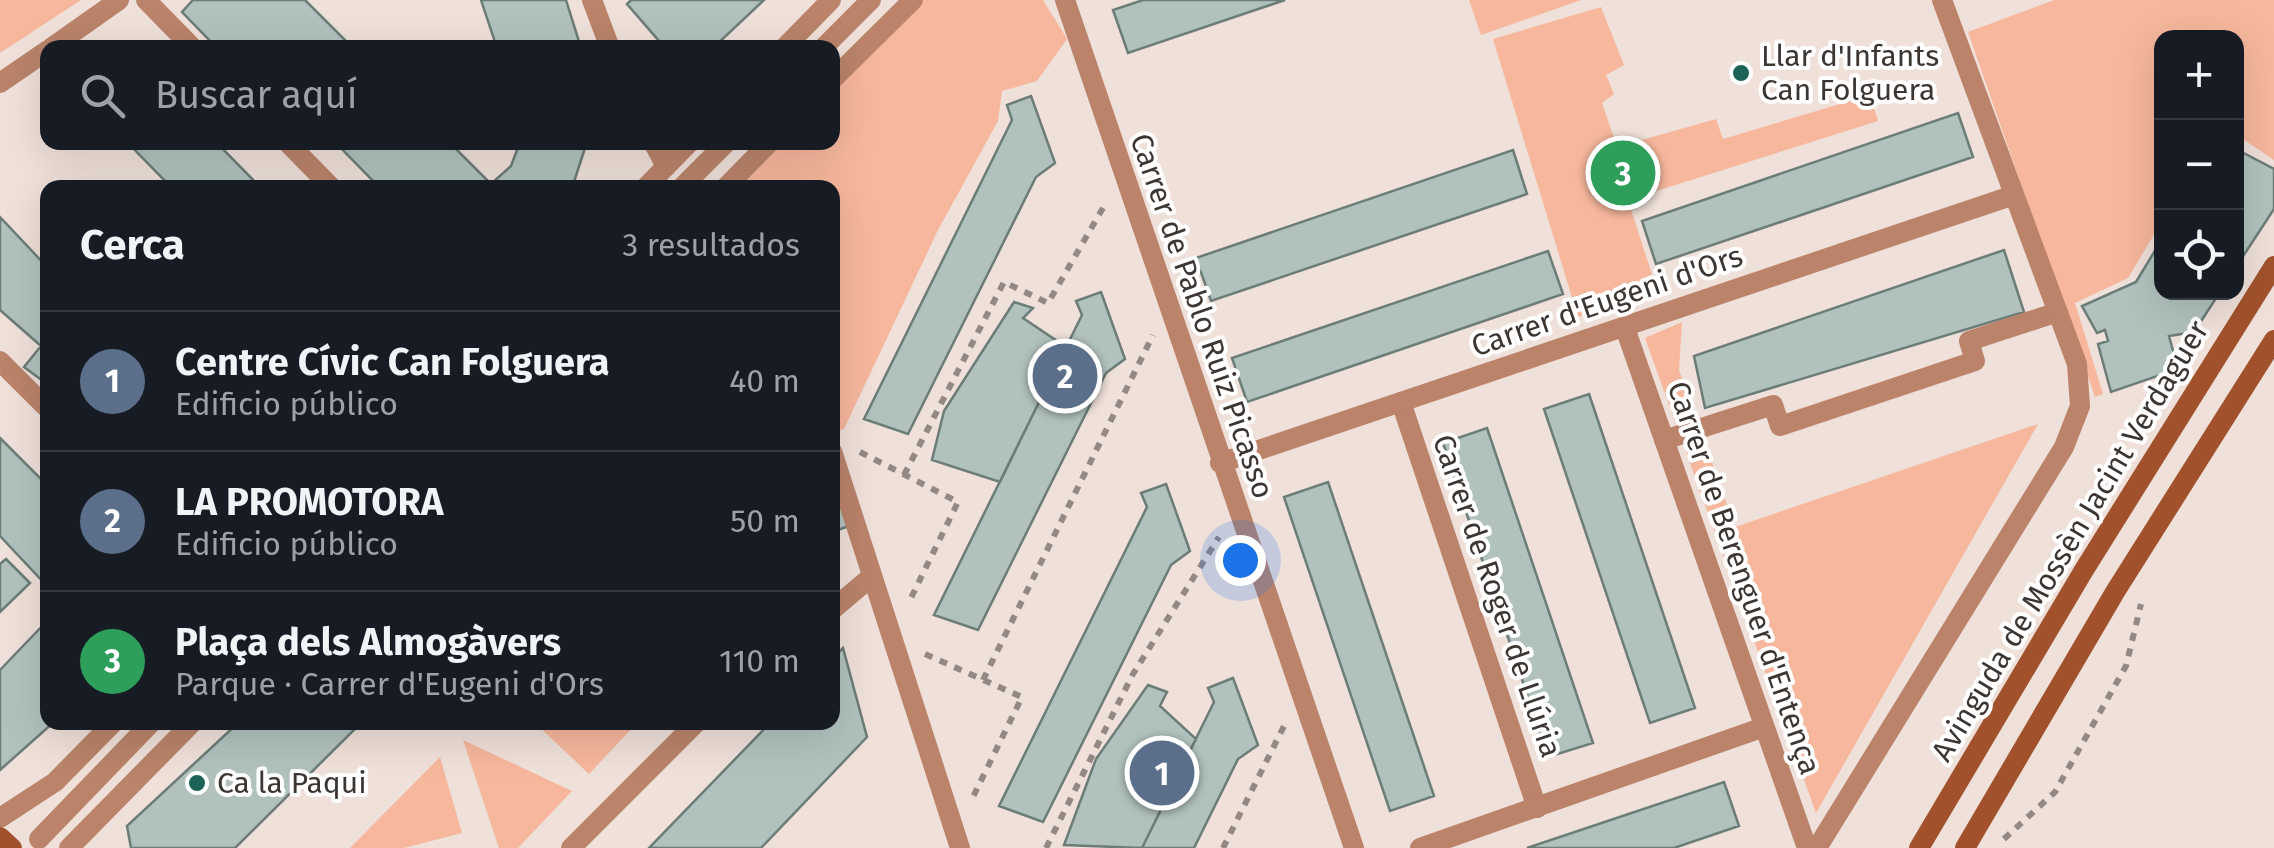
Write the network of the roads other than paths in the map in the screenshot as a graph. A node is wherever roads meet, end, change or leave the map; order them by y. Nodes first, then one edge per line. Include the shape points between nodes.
1 (119, 0) edge
2 (146, 0) edge
3 (592, 0) edge
4 (831, 0) edge
5 (871, 0) edge
6 (913, 0) edge
7 (1056, 0) edge
8 (1066, 0) edge
9 (1077, 0) edge
10 (1942, 0) edge
11 (1074, 28) junction
12 (62, 40) edge
13 (185, 40) edge
14 (607, 40) edge
15 (792, 40) edge
16 (831, 40) edge
17 (40, 55) edge
18 (840, 72) edge
19 (0, 82) edge
20 (296, 150) edge
21 (657, 150) edge
22 (682, 150) edge
23 (719, 150) edge
24 (762, 150) edge
25 (666, 167) junction
26 (324, 180) edge
27 (653, 180) edge
28 (689, 180) edge
29 (733, 180) edge
30 (2014, 195) junction
31 (2274, 266) edge
32 (2058, 312) junction
33 (1625, 328) junction
34 (2274, 340) edge
35 (0, 361) edge
36 (40, 401) edge
37 (1401, 402) junction
38 (1664, 440) junction
39 (840, 448) edge
40 (1220, 462) junction
41 (871, 578) junction
42 (840, 603) edge
43 (1764, 727) junction
44 (106, 730) edge
45 (144, 730) edge
46 (185, 730) edge
47 (690, 730) edge
48 (1537, 808) junction
49 (0, 818) edge
50 (0, 836) edge
51 (39, 838) dead end
52 (957, 841) edge
53 (12, 848) edge
54 (70, 848) edge
55 (572, 848) edge
56 (1354, 848) edge
57 (1420, 848) edge
58 (1806, 848) edge
59 (1816, 848) edge
60 (1919, 848) edge
61 (1965, 848) edge

1 - 12 street
2 - 13 street
3 - 14 street
4 - 15 street
5 - 16 street
6 - 18 street
7 - 11 street, Carrer de Pablo Ruiz Picasso
8 - 11 street, Carrer de Pablo Ruiz Picasso
9 - 11 street
10 - 30 street
11 - 40 street, Carrer de Pablo Ruiz Picasso
17 - 19 street
20 - 26 street
21 - 25 street
22 - 25 street
23 - 28 street
24 - 29 street
25 - 27 street
30 - 32 street
30 - 33 street, Carrer d'Eugeni d'Ors
31 - 60 main road, Avinguda de Mossèn Jacint Verdaguer
32 - 38 street via 1969,341 1975,360 1780,426 1773,405
32 - 59 street, Avinguda de Mossèn Jacint Verdaguer via 2077,364 2080,406 2064,447
33 - 37 street, Carrer d'Eugeni d'Ors
33 - 38 street, Carrer de Berenguer d'Entença
34 - 61 main road
35 - 36 street
37 - 40 street, Carrer d'Eugeni d'Ors
37 - 48 street, Carrer de Roger de Llúria
38 - 43 street, Carrer de Berenguer d'Entença
39 - 41 street
40 - 56 street, Carrer de Pablo Ruiz Picasso
41 - 42 street
41 - 52 street
43 - 48 street
43 - 58 street, Carrer de Berenguer d'Entença
44 - 49 street via 55,782
45 - 51 street
46 - 54 street
47 - 55 street
48 - 57 street
50 - 53 main road

